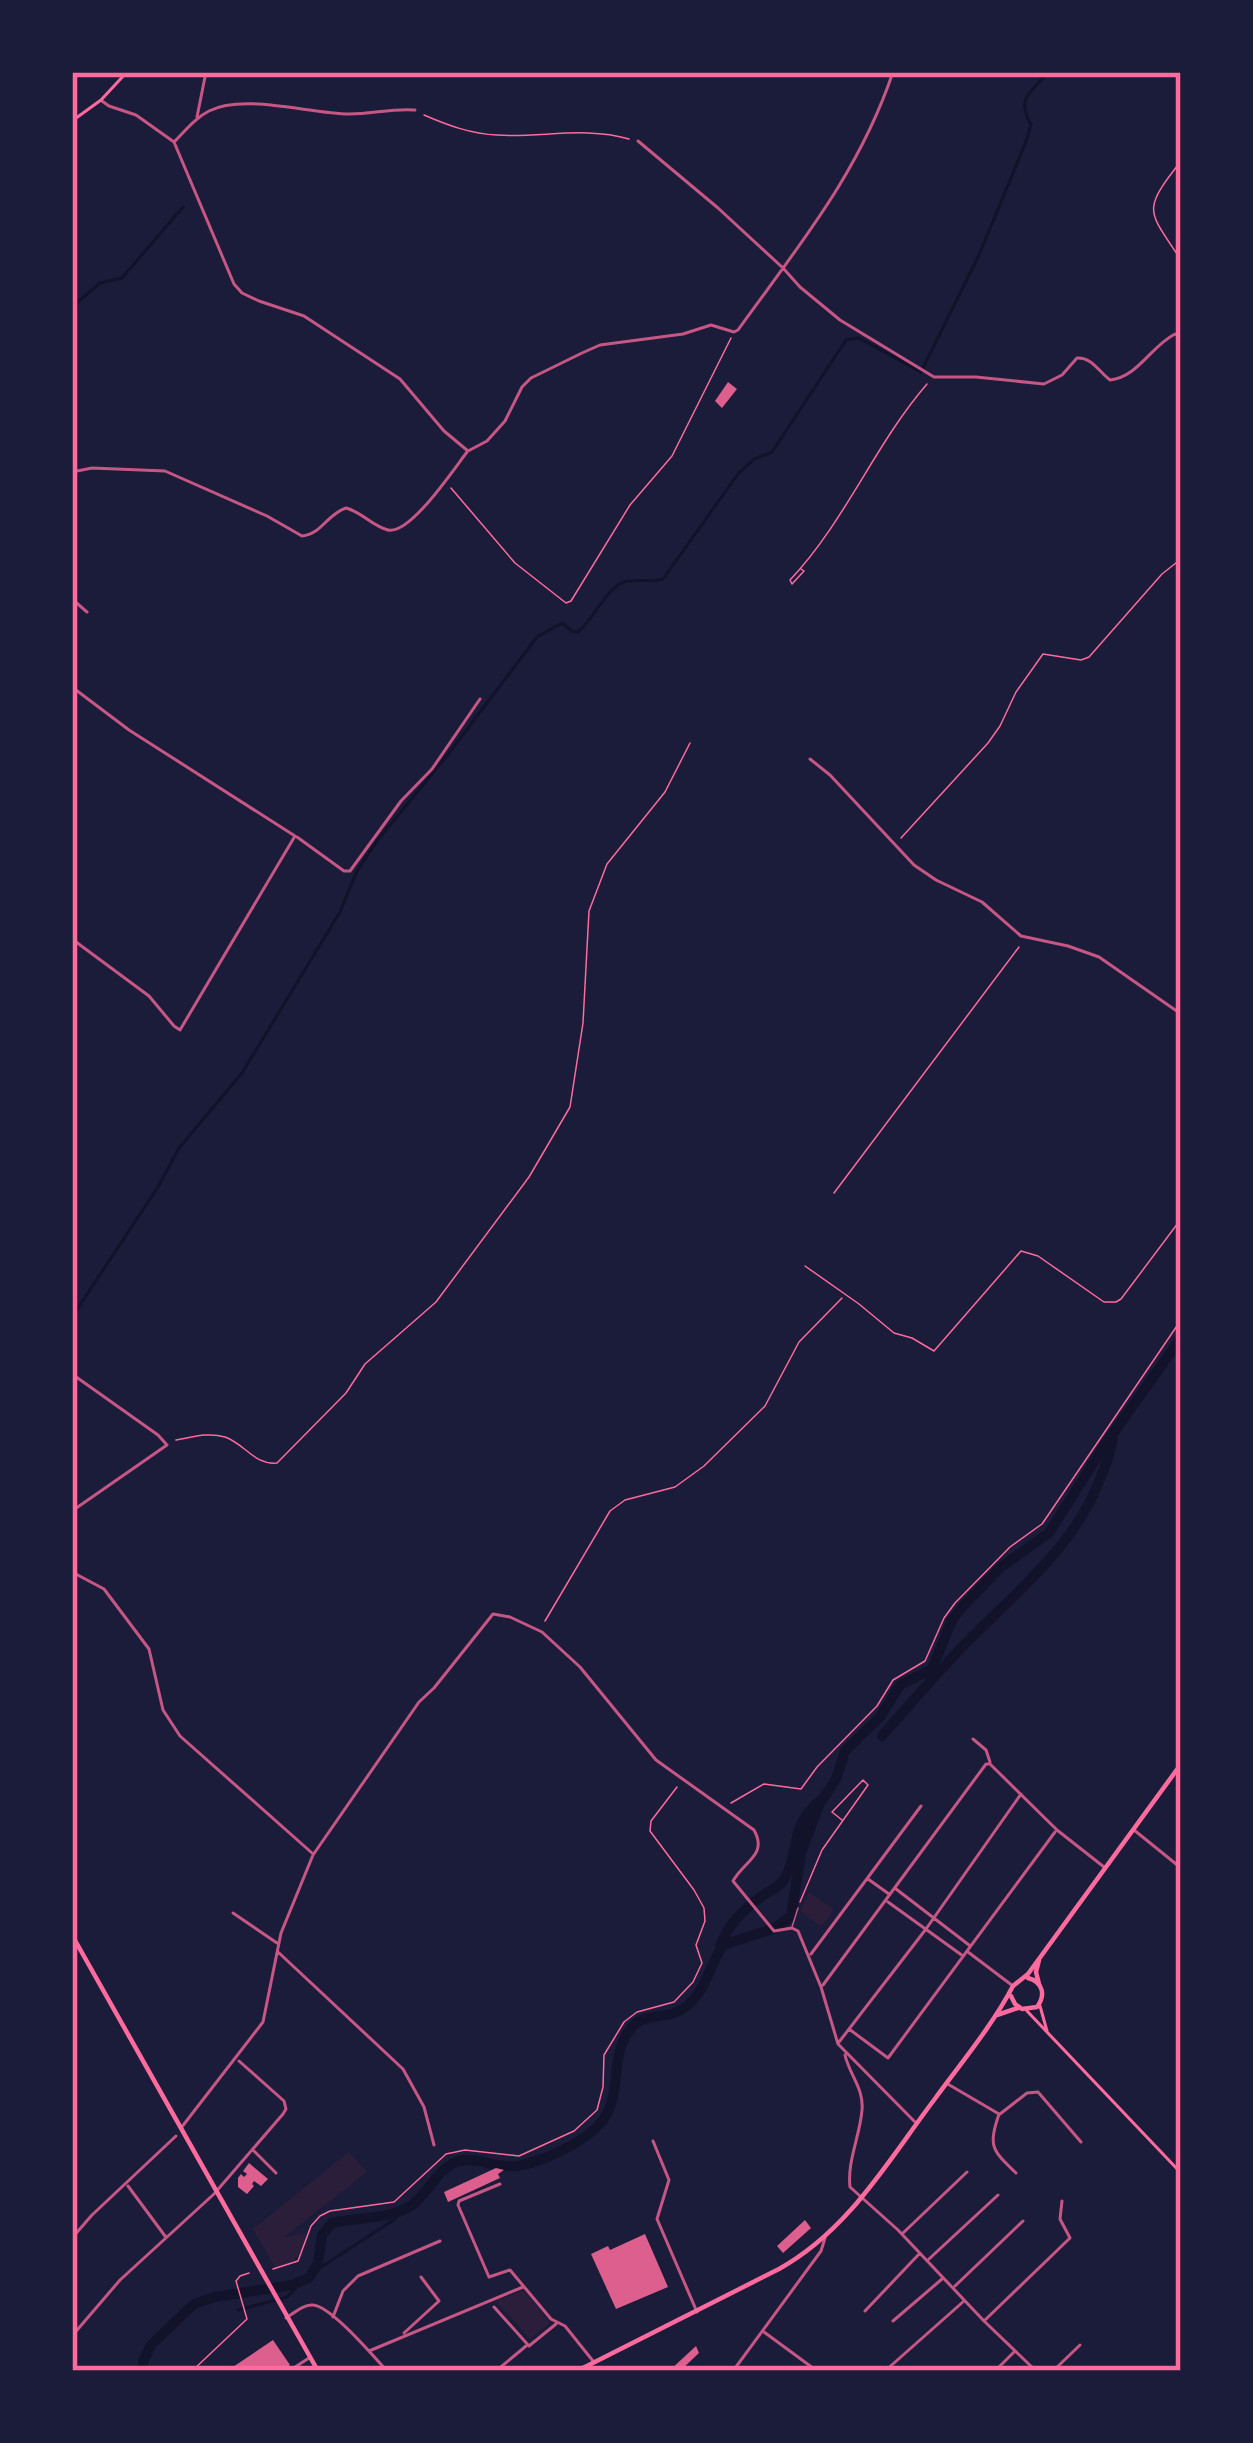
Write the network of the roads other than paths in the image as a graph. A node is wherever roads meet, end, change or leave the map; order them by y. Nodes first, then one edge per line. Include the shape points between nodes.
1 (127, 72) edge
2 (206, 72) edge
3 (893, 72) edge
4 (100, 100) junction
5 (415, 110) road end
6 (197, 118) junction
7 (72, 121) edge
8 (638, 141) road end
9 (174, 142) junction
10 (783, 268) junction
11 (1181, 337) edge
12 (468, 451) junction
13 (72, 472) edge
14 (72, 599) edge
15 (87, 612) dead end
16 (72, 687) edge
17 (480, 699) dead end
18 (810, 759) dead end
19 (296, 836) junction
20 (72, 939) edge
21 (1181, 1015) edge
22 (72, 1374) edge
23 (72, 1511) edge
24 (72, 1572) edge
25 (973, 1738) dead end
26 (988, 1764) junction
27 (1181, 1764) edge
28 (1021, 1794) junction
29 (921, 1806) dead end
30 (1133, 1828) junction
31 (1057, 1829) junction
32 (313, 1855) junction
33 (1104, 1867) junction
34 (1181, 1868) edge
35 (867, 1878) junction
36 (895, 1888) junction
37 (890, 1895) junction
38 (886, 1901) junction
39 (798, 1908) road end
40 (233, 1912) dead end
41 (934, 1918) junction
42 (792, 1928) junction
43 (926, 1929) junction
44 (72, 1935) edge
45 (278, 1947) junction
46 (966, 1951) junction
47 (1040, 1955) junction
48 (810, 1956) junction
49 (1022, 1979) junction
50 (1039, 1984) junction
51 (821, 1987) junction
52 (1012, 1988) junction
53 (1040, 2003) junction
54 (1022, 2009) junction
55 (992, 2018) junction
56 (849, 2030) junction
57 (1051, 2038) junction
58 (838, 2044) junction
59 (844, 2050) junction
60 (236, 2058) junction
61 (946, 2083) junction
62 (999, 2114) junction
63 (916, 2123) junction
64 (181, 2128) junction
65 (176, 2136) dead end
66 (653, 2141) dead end
67 (1081, 2142) dead end
68 (434, 2145) dead end
69 (252, 2150) junction
70 (967, 2172) dead end
71 (276, 2173) dead end
72 (1016, 2173) dead end
73 (1181, 2173) edge
74 (500, 2184) dead end
75 (127, 2185) junction
76 (216, 2192) junction
77 (998, 2195) dead end
78 (861, 2197) junction
79 (1062, 2201) dead end
80 (1023, 2221) dead end
81 (902, 2234) junction
82 (72, 2238) edge
83 (167, 2238) junction
84 (825, 2238) junction
85 (440, 2241) dead end
86 (920, 2253) junction
87 (927, 2260) junction
88 (421, 2277) dead end
89 (943, 2278) junction
90 (524, 2286) junction
91 (952, 2288) junction
92 (964, 2301) junction
93 (494, 2307) dead end
94 (865, 2311) dead end
95 (697, 2312) junction
96 (333, 2317) junction
97 (286, 2318) junction
98 (893, 2321) dead end
99 (984, 2321) junction
100 (558, 2323) junction
101 (763, 2331) junction
102 (72, 2336) edge
103 (399, 2338) junction
104 (527, 2345) junction
105 (1080, 2345) dead end
106 (370, 2351) junction
107 (1016, 2351) junction
108 (310, 2357) junction
109 (594, 2362) junction
110 (298, 2368) edge
111 (599, 2370) edge
112 (289, 2371) edge
113 (318, 2371) edge
114 (387, 2371) edge
115 (496, 2371) edge
116 (577, 2371) edge
117 (734, 2371) edge
118 (817, 2371) edge
119 (885, 2371) edge
120 (995, 2371) edge
121 (1036, 2371) edge
122 (1053, 2371) edge

1 - 4 main road
2 - 6 street
3 - 10 street via 840,189
4 - 7 main road
4 - 9 street
5 - 6 street via 349,114 231,103
6 - 9 street
8 - 10 street
9 - 12 street via 234,284 379,364
10 - 11 street via 840,320 934,377 1044,384 1082,357 1119,380 1162,340
10 - 12 street via 734,332 711,325 600,345 531,378 488,441
12 - 13 street via 397,530 346,508 302,536 165,471
14 - 15 street
16 - 19 street
17 - 19 street via 350,871
18 - 21 street via 914,866 982,902 1026,938 1099,957
19 - 20 street via 180,1030
22 - 23 street via 165,1442
24 - 32 street via 104,1589 148,1649 163,1710 180,1736
25 - 26 street
26 - 28 street
26 - 36 street
27 - 30 main road
28 - 31 street
28 - 41 street
29 - 35 street
30 - 33 main road
30 - 34 street
31 - 33 street
31 - 46 street
32 - 42 street via 419,1702 493,1614 537,1629 580,1667 656,1760 754,1830 760,1846 733,1881 774,1931
32 - 45 street
33 - 47 main road
35 - 37 street
35 - 48 street
36 - 37 street
36 - 41 street
37 - 38 street
38 - 43 street
38 - 51 street
39 - 42 lane
40 - 45 street
41 - 43 street
41 - 46 street
42 - 48 street
43 - 46 street
43 - 56 street
44 - 64 main road
45 - 60 street via 266,2015
45 - 68 street via 403,2068
46 - 52 street
46 - 56 street via 889,2058
47 - 49 main road
47 - 50 main road
48 - 51 street
49 - 50 main road
49 - 52 main road
50 - 53 main road
51 - 58 street
52 - 54 main road
52 - 55 main road
53 - 54 main road
53 - 57 main road
54 - 55 main road
54 - 57 main road
55 - 61 main road
56 - 58 street
57 - 73 main road
58 - 59 street
59 - 63 street
59 - 78 street via 862,2096 849,2175
60 - 64 street
60 - 69 street via 286,2105
61 - 62 street
61 - 63 main road
62 - 67 street via 1039,2092
62 - 72 street via 993,2147
63 - 78 main road
64 - 76 main road
65 - 75 street
66 - 95 street via 669,2180 657,2219
69 - 71 street
69 - 76 street
70 - 81 street
74 - 90 street via 458,2204 489,2277 508,2269
75 - 82 street
75 - 83 street
76 - 83 street
76 - 97 main road
77 - 87 street
78 - 81 street
78 - 84 main road
79 - 99 street via 1070,2238
80 - 91 street
81 - 86 street
83 - 102 street
84 - 95 main road
84 - 101 street
85 - 96 street via 358,2276
86 - 87 street
86 - 94 street
87 - 89 street
88 - 103 street via 439,2302
89 - 91 street
89 - 98 street
90 - 100 street
90 - 103 street
91 - 92 street
92 - 99 street
92 - 119 street
93 - 104 street
95 - 109 main road
96 - 97 street via 311,2305
96 - 106 street
97 - 108 main road
99 - 107 street
100 - 104 street
100 - 109 street
101 - 117 street
101 - 118 street
103 - 106 street
104 - 115 street
105 - 122 street
106 - 114 street
107 - 120 street
107 - 121 street
108 - 110 street
108 - 113 main road
109 - 111 street
109 - 116 main road
110 - 112 street

